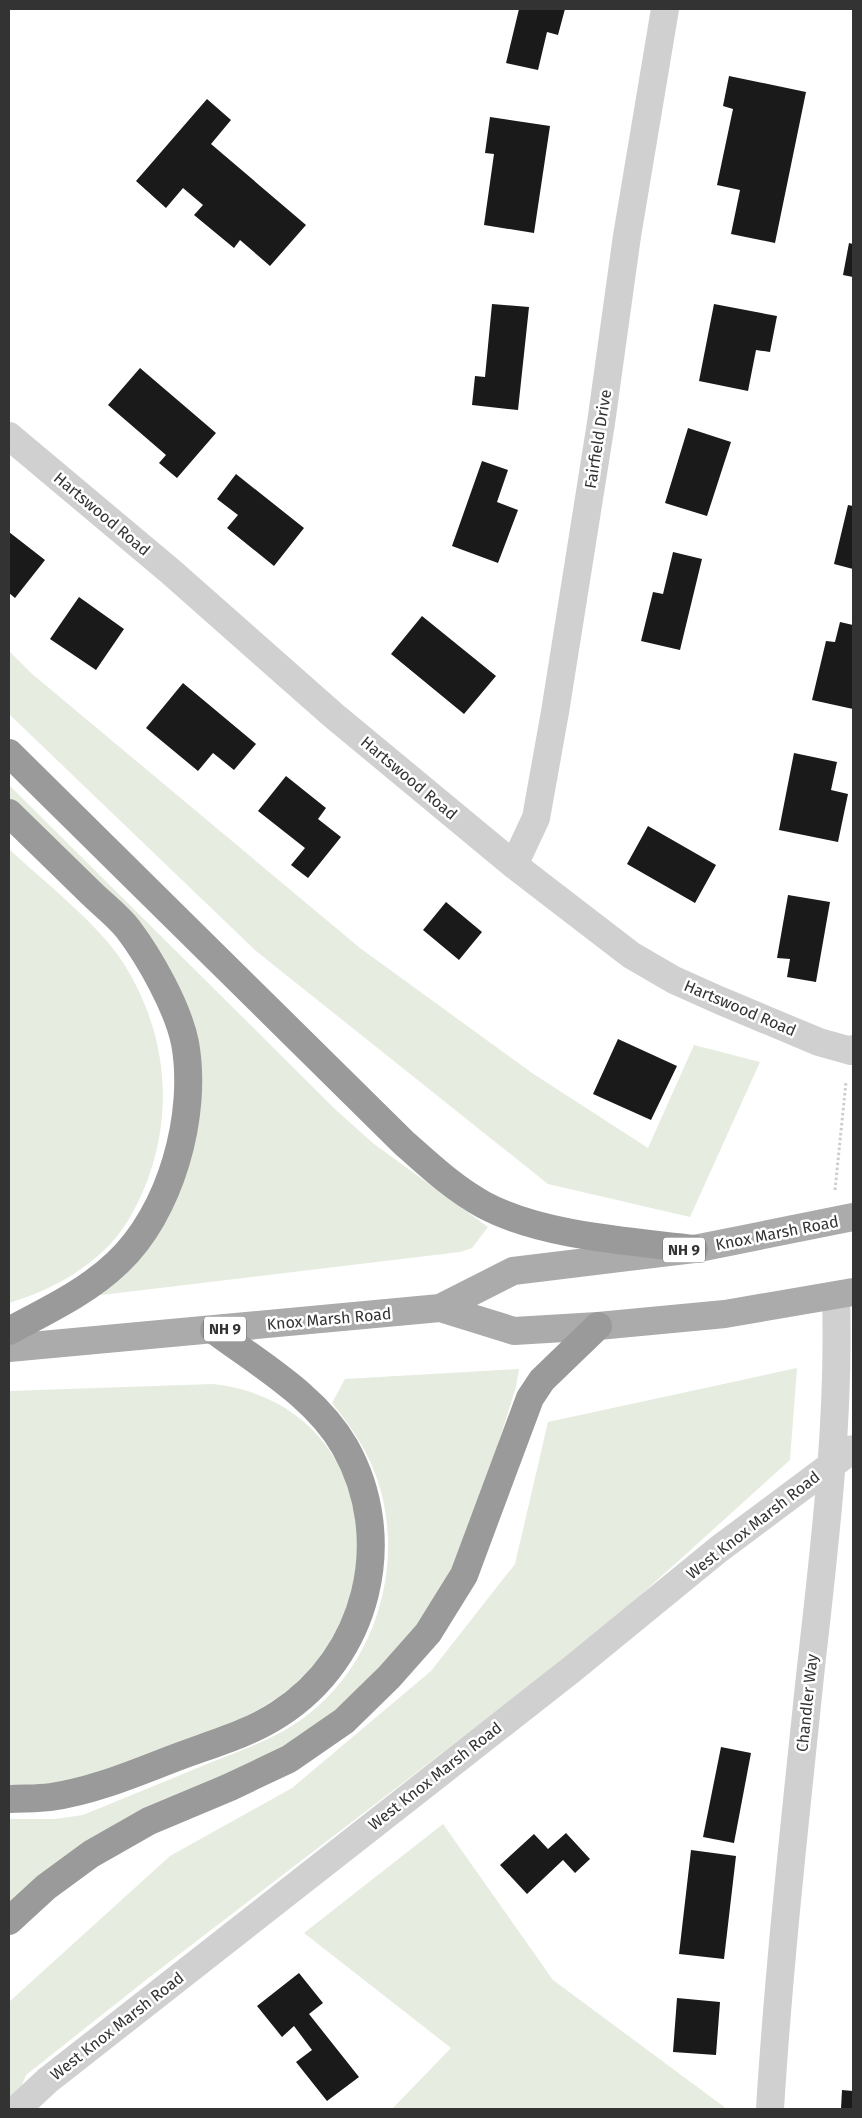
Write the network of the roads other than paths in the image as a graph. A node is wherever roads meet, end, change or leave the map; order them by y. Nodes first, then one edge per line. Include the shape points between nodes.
1 (665, 9) edge
2 (9, 436) edge
3 (9, 753) edge
4 (9, 813) edge
5 (514, 865) junction
6 (850, 1061) edge
7 (853, 1217) edge
8 (694, 1249) junction
9 (845, 1294) edge
10 (440, 1308) junction
11 (598, 1326) junction
12 (214, 1330) junction
13 (9, 1331) edge
14 (9, 1348) edge
15 (853, 1449) edge
16 (831, 1465) junction
17 (9, 1798) edge
18 (9, 1921) edge
19 (20, 2106) dead end
20 (770, 2109) edge

1 - 5 street, Fairfield Drive via 555,712 536,818
2 - 5 street, Hartswood Road
3 - 8 highway via 402,1142 446,1181 485,1205 513,1217 573,1232
4 - 13 highway via 127,928 155,970 185,1043 189,1094 184,1136 171,1176 158,1207 140,1235 118,1262 93,1282
5 - 6 street, Hartswood Road via 631,955 674,980 819,1042 850,1051
7 - 8 main road, Knox Marsh Road / NH 9
8 - 10 main road, Knox Marsh Road / NH 9 via 514,1271
9 - 11 main road, Knox Marsh Road / NH 9 via 725,1314
9 - 16 street, Chandler Way via 838,1338
10 - 11 main road, Knox Marsh Road / NH 9 via 514,1330
10 - 12 main road, Knox Marsh Road / NH 9
11 - 18 highway via 542,1380 530,1398 464,1575 428,1633 389,1677 344,1721 289,1759 149,1821 91,1854 46,1887
12 - 14 main road, Knox Marsh Road / NH 9
12 - 17 highway via 309,1402 345,1446 358,1472 371,1528 372,1557 363,1603 350,1636 331,1667 300,1699 254,1728 89,1789 50,1797
15 - 16 street, West Knox Marsh Road
16 - 19 street, West Knox Marsh Road via 719,1549 571,1670 48,2080
16 - 20 street, Chandler Way via 788,1883

